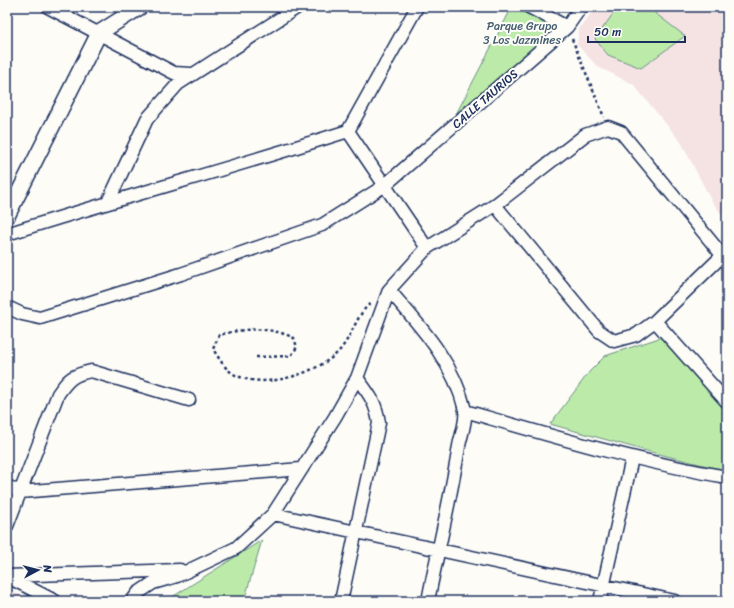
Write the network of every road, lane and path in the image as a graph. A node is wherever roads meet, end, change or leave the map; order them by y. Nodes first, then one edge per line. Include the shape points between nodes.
1 (48, 7) edge
2 (140, 7) edge
3 (298, 7) edge
4 (417, 7) edge
5 (529, 7) edge
6 (581, 7) edge
7 (567, 28) junction
8 (99, 34) junction
9 (191, 74) junction
10 (608, 127) junction
11 (348, 131) junction
12 (384, 186) junction
13 (108, 202) junction
14 (495, 205) junction
15 (7, 216) edge
16 (7, 234) edge
17 (427, 248) junction
18 (725, 258) edge
19 (389, 290) junction
20 (7, 307) edge
21 (655, 321) junction
22 (256, 357) dead end
23 (357, 378) junction
24 (189, 400) dead end
25 (727, 402) edge
26 (465, 411) junction
27 (632, 458) junction
28 (301, 469) junction
29 (727, 477) edge
30 (7, 486) edge
31 (20, 492) junction
32 (273, 514) junction
33 (7, 526) edge
34 (355, 531) junction
35 (438, 550) junction
36 (189, 570) junction
37 (7, 576) edge
38 (603, 585) junction
39 (55, 601) edge
40 (132, 601) edge
41 (341, 601) edge
42 (428, 601) edge
43 (600, 601) edge
44 (675, 601) edge

1 - 8 street
2 - 8 street
3 - 9 street
4 - 11 street
5 - 7 street
6 - 7 street, CALLE TAURIOS
7 - 10 path
7 - 12 street, CALLE TAURIOS
8 - 9 street via 174,73
8 - 15 street
9 - 13 street via 178,84 147,119
10 - 14 street via 585,135
10 - 18 street via 621,132
11 - 12 street
11 - 13 street via 214,173
12 - 17 street
12 - 20 street, CALLE TAURIOS via 322,225 181,274 40,318
13 - 16 street
14 - 17 street
14 - 21 street via 599,331 614,340 636,335
17 - 19 street
18 - 21 street
19 - 22 path via 362,309 353,332 335,355 316,367 286,379 263,381 239,377 225,367 213,349 219,335 242,328 282,332 294,338 297,347 291,356
19 - 23 street
19 - 26 street via 433,343 452,374
21 - 25 street
23 - 28 street
23 - 34 street via 373,399 379,423
24 - 31 street via 91,371 76,375 66,382 58,394
26 - 27 street
26 - 35 street
27 - 29 street
27 - 38 street
28 - 31 street
28 - 32 street
30 - 31 street
31 - 33 street
32 - 34 street
32 - 36 street via 236,548
34 - 35 street
34 - 41 street
35 - 38 street
35 - 42 street
36 - 37 street
36 - 40 street via 154,583 138,593
37 - 39 street
38 - 43 street
38 - 44 street

